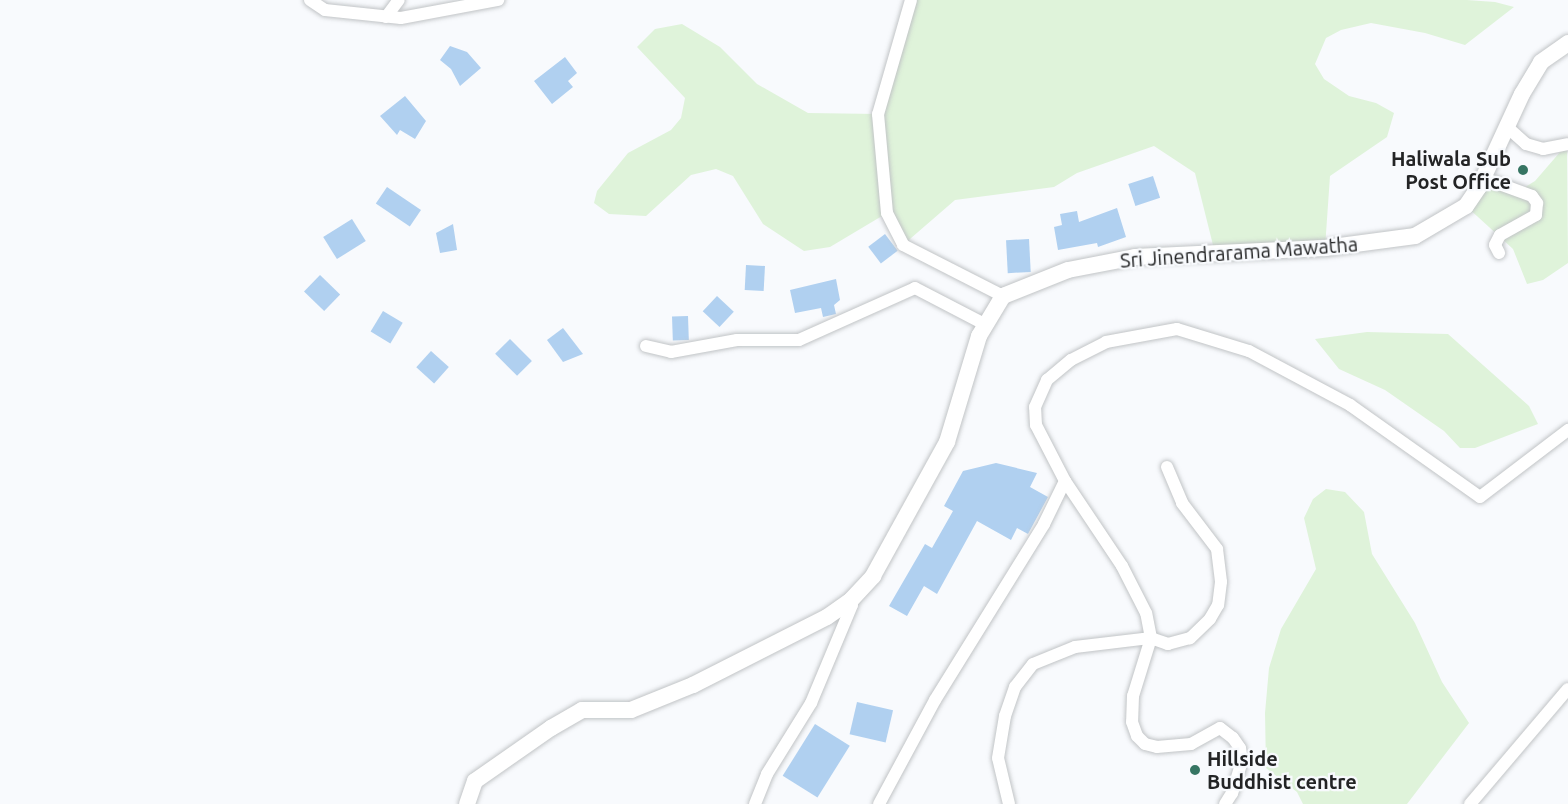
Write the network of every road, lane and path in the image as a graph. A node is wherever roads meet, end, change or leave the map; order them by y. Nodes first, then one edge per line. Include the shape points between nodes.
1 (310, 0) edge
2 (399, 0) edge
3 (498, 0) edge
4 (911, 0) edge
5 (386, 17) junction
6 (1568, 43) edge
7 (1506, 126) junction
8 (1568, 144) edge
9 (1483, 178) junction
10 (1499, 253) dead end
11 (1003, 296) junction
12 (986, 325) junction
13 (646, 346) dead end
14 (1568, 430) edge
15 (1167, 466) dead end
16 (1065, 481) junction
17 (850, 600) junction
18 (1151, 638) junction
19 (1568, 689) edge
20 (467, 804) edge
21 (755, 804) edge
22 (879, 804) edge
23 (1009, 804) edge
24 (1225, 804) edge
25 (1470, 804) edge

1 - 5 street via 325,10
2 - 5 street
3 - 5 street via 401,18
4 - 11 street via 878,114 887,213 903,245
6 - 7 main road, Sri Jinendrarama Mawatha via 1541,62
7 - 8 street via 1526,144 1543,149
7 - 9 main road, Sri Jinendrarama Mawatha
9 - 10 street via 1532,196 1537,203 1536,215 1500,235 1495,245
9 - 11 main road, Sri Jinendrarama Mawatha via 1466,206 1415,236 1325,248 1135,257 1068,270
11 - 12 main road
12 - 13 street via 915,288 799,340 737,340 671,352
12 - 17 main road via 979,336 947,442 873,576
14 - 16 street via 1480,497 1350,405 1249,351 1177,329 1106,342 1071,360 1047,380 1035,407 1036,425
15 - 18 street via 1182,503 1217,549 1221,582 1218,605 1190,638 1168,644
16 - 18 street via 1122,566 1146,613
16 - 22 street via 1044,524 935,700
17 - 20 main road via 693,686 631,710 582,710 475,781
17 - 21 street via 852,605 811,704 767,774
18 - 23 street via 1075,647 1033,664 1015,687 1005,716 998,758
18 - 24 street via 1133,696 1132,722 1137,736 1145,744 1172,747 1191,744 1220,728 1240,748 1242,761
19 - 25 street

